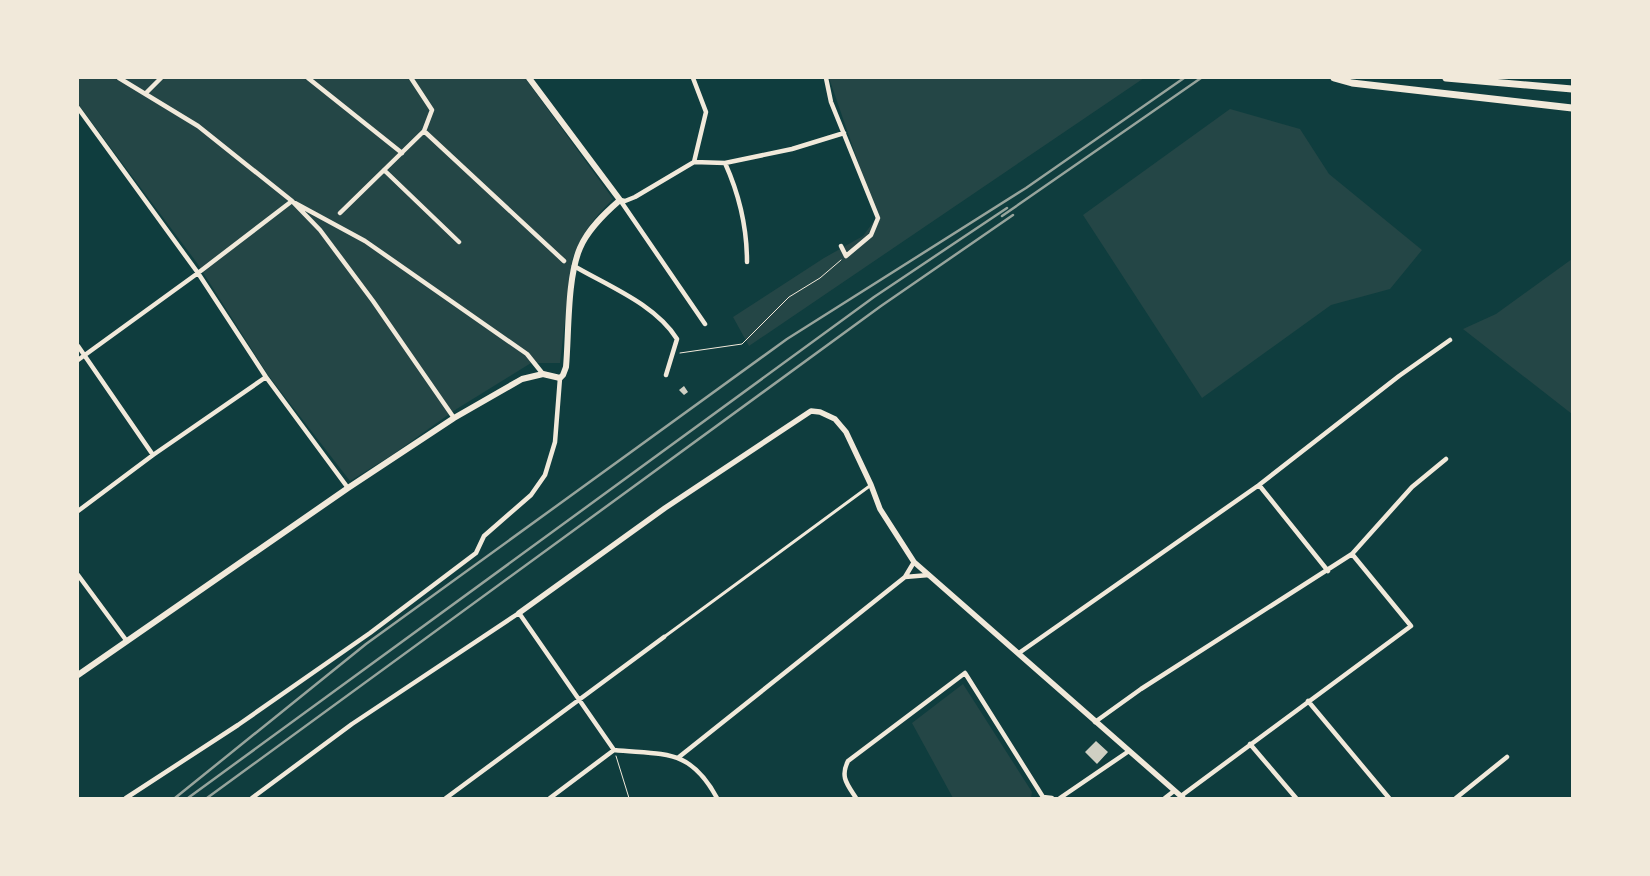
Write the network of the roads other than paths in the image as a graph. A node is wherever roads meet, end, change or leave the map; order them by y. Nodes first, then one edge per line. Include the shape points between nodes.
1 (119, 78) edge
2 (161, 78) edge
3 (308, 78) edge
4 (411, 78) edge
5 (529, 78) edge
6 (693, 78) edge
7 (826, 78) edge
8 (1334, 78) edge
9 (1446, 78) edge
10 (1572, 89) edge
11 (145, 94) junction
12 (78, 108) edge
13 (1572, 108) edge
14 (424, 131) junction
15 (844, 133) junction
16 (402, 154) junction
17 (694, 162) junction
18 (725, 163) junction
19 (384, 170) junction
20 (620, 200) junction
21 (292, 201) junction
22 (340, 213) dead end
23 (459, 242) dead end
24 (841, 246) dead end
25 (564, 261) dead end
26 (747, 262) dead end
27 (574, 266) junction
28 (198, 273) junction
29 (705, 324) dead end
30 (1450, 340) dead end
31 (78, 346) edge
32 (84, 356) junction
33 (78, 360) edge
34 (543, 374) junction
35 (666, 375) dead end
36 (266, 376) junction
37 (560, 378) junction
38 (454, 418) junction
39 (153, 455) junction
40 (1446, 459) dead end
41 (871, 485) junction
42 (1259, 485) junction
43 (348, 488) junction
44 (78, 511) edge
45 (1352, 554) junction
46 (914, 562) junction
47 (1328, 571) junction
48 (78, 575) edge
49 (929, 575) junction
50 (905, 577) junction
51 (519, 613) junction
52 (664, 637) joint
53 (126, 640) junction
54 (1020, 653) junction
55 (78, 676) edge
56 (580, 699) junction
57 (1308, 701) junction
58 (1095, 722) junction
59 (1250, 744) junction
60 (614, 750) junction
61 (1129, 751) junction
62 (679, 757) junction
63 (1508, 757) dead end
64 (1174, 791) junction
65 (1182, 797) edge
66 (126, 798) edge
67 (252, 798) edge
68 (446, 798) edge
69 (550, 798) edge
70 (717, 798) edge
71 (856, 798) edge
72 (1052, 798) edge
73 (1060, 798) edge
74 (1165, 798) edge
75 (1296, 798) edge
76 (1389, 798) edge
77 (1456, 798) edge

1 - 11 street
2 - 11 street
3 - 16 street
4 - 14 street via 432,110
5 - 20 main road
6 - 17 street via 706,112
7 - 15 street via 831,102
8 - 13 main road via 1352,84
9 - 10 main road
11 - 21 street via 198,126
12 - 28 street
14 - 16 street
14 - 25 street
15 - 18 street via 792,149
15 - 24 street via 878,218 871,235 846,256
16 - 19 street
17 - 18 street
17 - 20 street via 635,197
18 - 26 street via 738,200
19 - 22 street
19 - 23 street
20 - 27 main road via 581,246
20 - 29 street
21 - 28 street
21 - 34 street via 365,241 526,354
21 - 38 street via 320,230
27 - 35 street via 649,310 665,324 677,339
27 - 37 main road via 566,367
28 - 32 street
28 - 36 street
30 - 42 street
31 - 32 street
32 - 33 street
32 - 39 street
34 - 37 main road
34 - 38 main road via 522,379
36 - 39 street
36 - 43 street
37 - 66 street via 555,442 545,475 532,495 484,536 476,553 370,633
38 - 43 main road
39 - 44 street
40 - 45 street via 1412,487
41 - 46 street via 880,509
41 - 51 street via 846,432 835,420 811,411 665,508
41 - 52 street
42 - 47 street
42 - 54 street
43 - 53 main road
45 - 47 street
45 - 57 street via 1411,626
46 - 49 street
46 - 50 street
47 - 58 street via 1141,689
48 - 53 street
49 - 50 street
49 - 54 street
50 - 62 street
51 - 56 street
51 - 67 street via 352,724
52 - 56 street
53 - 55 main road
54 - 58 street
56 - 60 street
56 - 68 street
57 - 59 street
57 - 76 street
58 - 61 street
59 - 65 street
59 - 75 street
60 - 62 street
60 - 69 street
61 - 64 street
61 - 73 street
62 - 70 street via 690,763
63 - 77 street
64 - 65 street
64 - 74 street
71 - 72 street via 843,778 848,761 965,673 1043,797

